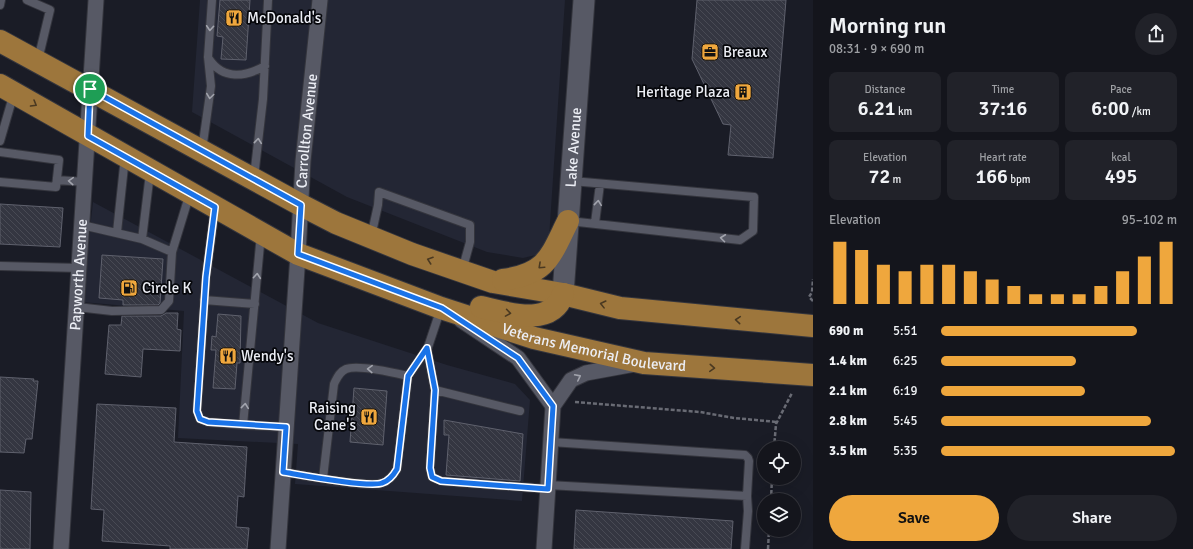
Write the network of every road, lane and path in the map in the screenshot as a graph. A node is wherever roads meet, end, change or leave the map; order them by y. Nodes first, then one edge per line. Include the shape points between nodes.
1 (1, 0) edge
2 (27, 0) edge
3 (96, 0) edge
4 (212, 0) edge
5 (268, 0) edge
6 (320, 0) edge
7 (584, 0) edge
8 (0, 5) edge
9 (0, 41) edge
10 (208, 57) junction
11 (38, 61) junction
12 (265, 66) junction
13 (7, 89) edge
14 (90, 89) junction
15 (88, 136) junction
16 (0, 141) edge
17 (202, 151) junction
18 (0, 152) edge
19 (125, 157) junction
20 (150, 171) junction
21 (57, 180) junction
22 (254, 180) junction
23 (571, 181) junction
24 (0, 182) edge
25 (85, 182) junction
26 (600, 184) junction
27 (190, 193) junction
28 (301, 205) junction
29 (215, 207) junction
30 (568, 221) junction
31 (595, 223) junction
32 (82, 225) junction
33 (117, 232) junction
34 (261, 233) junction
35 (371, 237) junction
36 (142, 240) junction
37 (172, 252) junction
38 (298, 254) junction
39 (0, 266) edge
40 (80, 268) junction
41 (461, 271) junction
42 (813, 279) edge
43 (493, 282) junction
44 (812, 292) edge
45 (564, 294) junction
46 (204, 300) junction
47 (813, 301) edge
48 (255, 304) junction
49 (77, 307) junction
50 (449, 310) junction
51 (813, 326) edge
52 (427, 348) junction
53 (644, 363) junction
54 (813, 374) edge
55 (408, 376) junction
56 (435, 390) junction
57 (564, 391) junction
58 (790, 393) dead end
59 (553, 406) junction
60 (520, 411) dead end
61 (777, 422) junction
62 (243, 425) junction
63 (286, 427) junction
64 (775, 441) edge
65 (550, 442) junction
66 (283, 472) junction
67 (323, 478) junction
68 (548, 487) junction
69 (747, 496) junction
70 (769, 537) edge
71 (61, 549) edge
72 (278, 549) edge
73 (544, 549) edge
74 (745, 549) edge
75 (768, 549) edge

1 - 8 lane
2 - 11 lane via 50,10
3 - 14 street, Papworth Avenue
4 -> 10 lane
5 - 12 lane
6 - 28 street, Carrollton Avenue via 303,161
7 - 23 street, Lake Avenue
9 - 11 main road
10 - 12 lane via 215,69 228,74 245,74
10 -> 17 lane via 211,86
11 - 14 main road
22 -> 12 lane
13 -> 15 main road, Veterans Memorial Boulevard
13 - 16 lane
14 - 15 street, Papworth Avenue
14 - 17 main road
15 - 19 main road, Veterans Memorial Boulevard
15 - 25 street, Papworth Avenue
17 - 22 main road
18 - 21 lane via 59,160
19 - 20 main road, Veterans Memorial Boulevard
19 - 33 lane
20 - 27 main road, Veterans Memorial Boulevard
20 - 36 lane
21 - 24 lane via 56,187
25 -> 21 lane
22 - 28 main road
23 - 26 lane
23 - 30 street, Lake Avenue
25 - 32 street, Papworth Avenue
31 -> 26 lane
26 -> 31 lane via 754,196 753,231 740,240
27 - 29 main road, Veterans Memorial Boulevard
27 - 37 lane
28 - 35 main road
28 - 38 street, Carrollton Avenue
29 - 34 main road, Veterans Memorial Boulevard
29 - 46 lane
30 - 31 lane
30 -> 43 main road via 552,255 540,268 522,278
30 - 45 street, Lake Avenue
32 - 33 lane
32 - 40 street, Papworth Avenue
33 - 36 lane
34 - 38 main road, Veterans Memorial Boulevard
48 -> 34 lane
41 -> 35 main road
35 - 41 lane via 379,192 470,225 470,242
36 - 37 lane
37 - 49 lane via 170,301 161,310 112,311
38 - 50 main road, Veterans Memorial Boulevard
38 - 63 street, Carrollton Avenue
39 - 40 lane
40 - 49 street, Papworth Avenue
41 - 43 main road
42 - 44 path
43 - 45 main road
44 - 47 path via 809,297
50 -> 45 main road via 480,307 509,314 535,316 552,312 560,304
51 -> 45 main road via 620,308
46 - 48 lane
46 - 62 lane via 197,415 208,422
62 -> 48 lane
49 - 71 street, Papworth Avenue
50 - 52 lane
50 - 53 main road, Veterans Memorial Boulevard via 534,338
50 - 59 street via 518,358
52 - 55 lane
52 - 56 lane
53 -> 54 main road, Veterans Memorial Boulevard
57 -> 53 street via 571,380 586,373
55 - 67 lane via 397,469 392,478 381,484
55 -> 67 lane via 374,369 346,369 338,375 334,384
56 - 60 lane
56 - 68 lane via 430,468 432,477 441,481
57 - 59 street
57 - 61 path via 570,398 568,402 686,410
58 - 61 path
59 - 65 street
61 - 64 path
62 - 63 lane
63 - 66 street, Carrollton Avenue
65 - 68 street
65 - 69 lane via 745,455 748,458
66 - 67 lane
66 - 72 street, Carrollton Avenue
68 - 69 lane
68 - 73 street
69 - 74 lane
70 - 75 path

